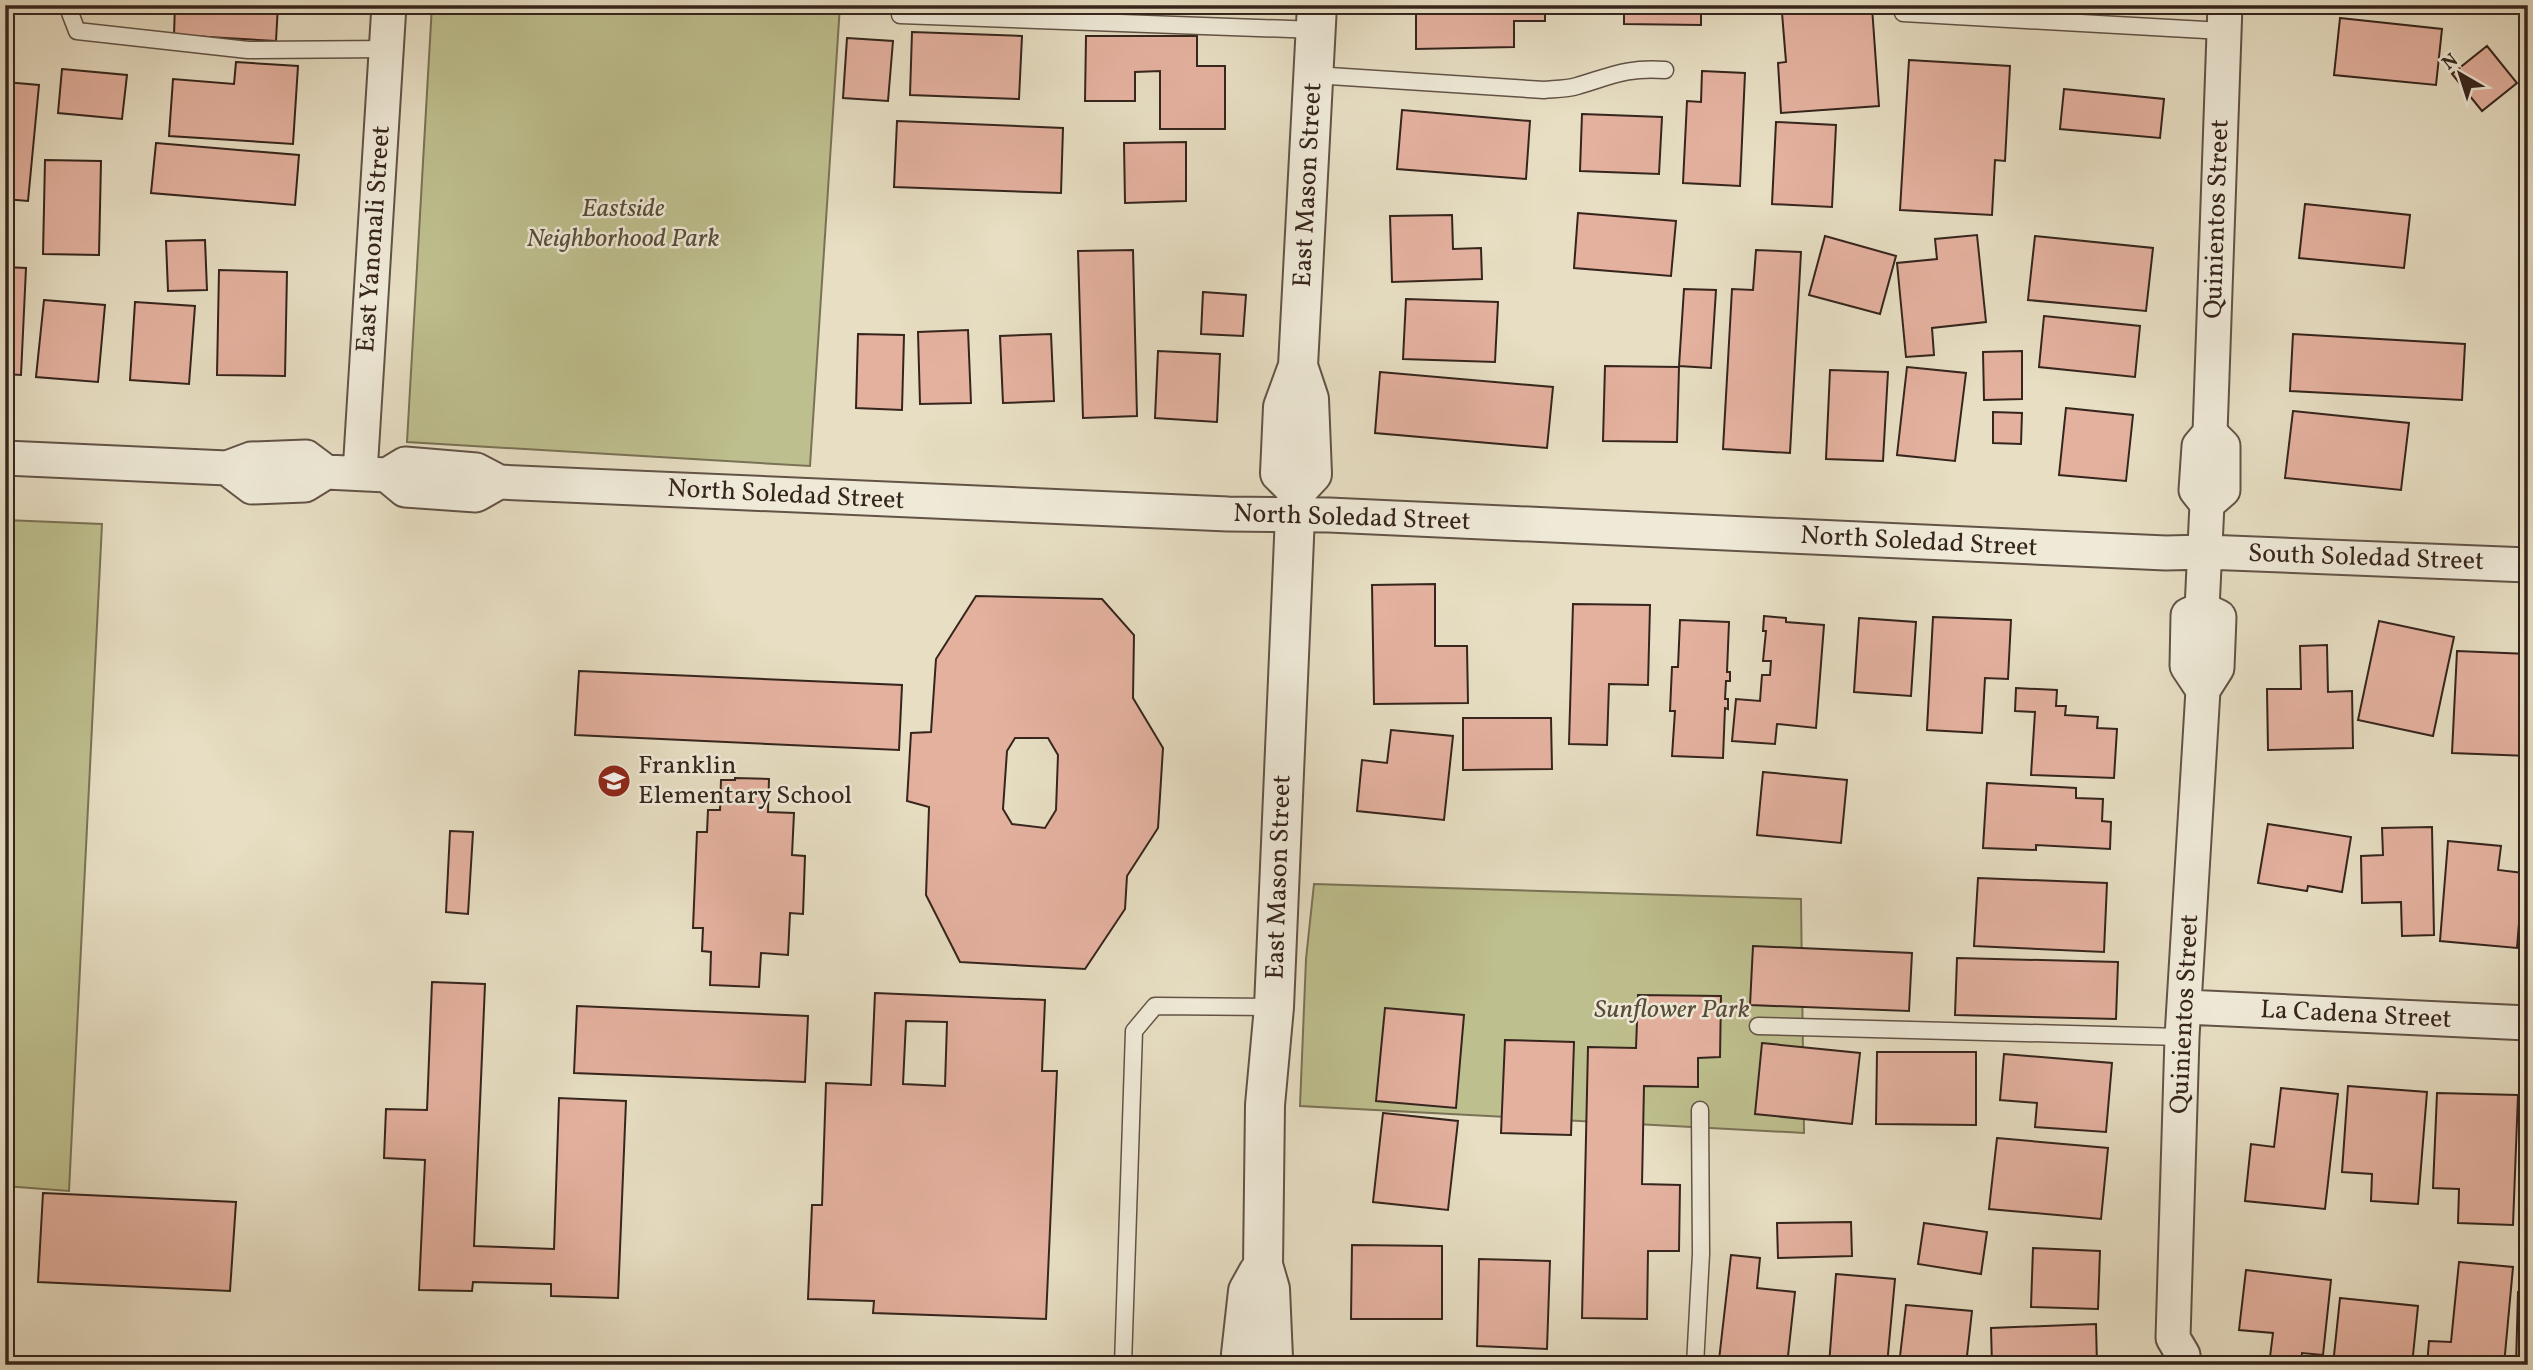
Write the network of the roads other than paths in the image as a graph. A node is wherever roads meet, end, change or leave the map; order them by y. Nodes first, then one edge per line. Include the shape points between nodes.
1 (67, 5) edge
2 (389, 5) edge
3 (1903, 13) dead end
4 (900, 15) dead end
5 (1317, 18) edge
6 (2224, 18) edge
7 (388, 50) junction
8 (1665, 71) dead end
9 (1314, 75) junction
10 (5, 458) edge
11 (373, 474) junction
12 (1296, 502) junction
13 (2205, 551) junction
14 (2528, 565) edge
15 (1275, 1007) junction
16 (2184, 1022) junction
17 (2528, 1023) edge
18 (1758, 1026) dead end
19 (1700, 1110) dead end
20 (1263, 1265) junction
21 (2172, 1356) edge
22 (1123, 1365) edge
23 (1250, 1365) edge
24 (1269, 1365) edge
25 (1695, 1365) edge

1 - 7 lane via 77,31 248,50
2 - 7 street, East Yanonali Street
3 - 6 lane
4 - 5 lane
5 - 9 street, East Mason Street
6 - 13 street, Quinientos Street via 2210,433 2223,446 2223,490 2207,504
7 - 11 street, East Yanonali Street
8 - 9 lane via 1632,70 1575,87 1544,90
9 - 12 street, East Mason Street via 1298,366 1309,399 1312,474
10 - 11 street, North Soledad Street via 227,468 252,487 305,485 326,472
11 - 12 street, North Soledad Street via 405,489 476,495 499,482 1228,514
12 - 13 street, North Soledad Street via 2166,553
12 - 15 street, East Mason Street
13 - 14 street, South Soledad Street
13 - 16 street, Quinientos Street via 2203,609 2219,617 2217,668 2203,690
15 - 20 street, East Mason Street via 1265,1105
15 - 22 lane via 1155,1006 1134,1031
16 - 17 street, La Cadena Street
16 - 18 lane
16 - 21 street, Quinientos Street
19 - 25 lane via 1701,1254
20 - 23 street, East Mason Street via 1248,1291 1241,1354
20 - 24 street, East Mason Street via 1270,1289 1273,1357

